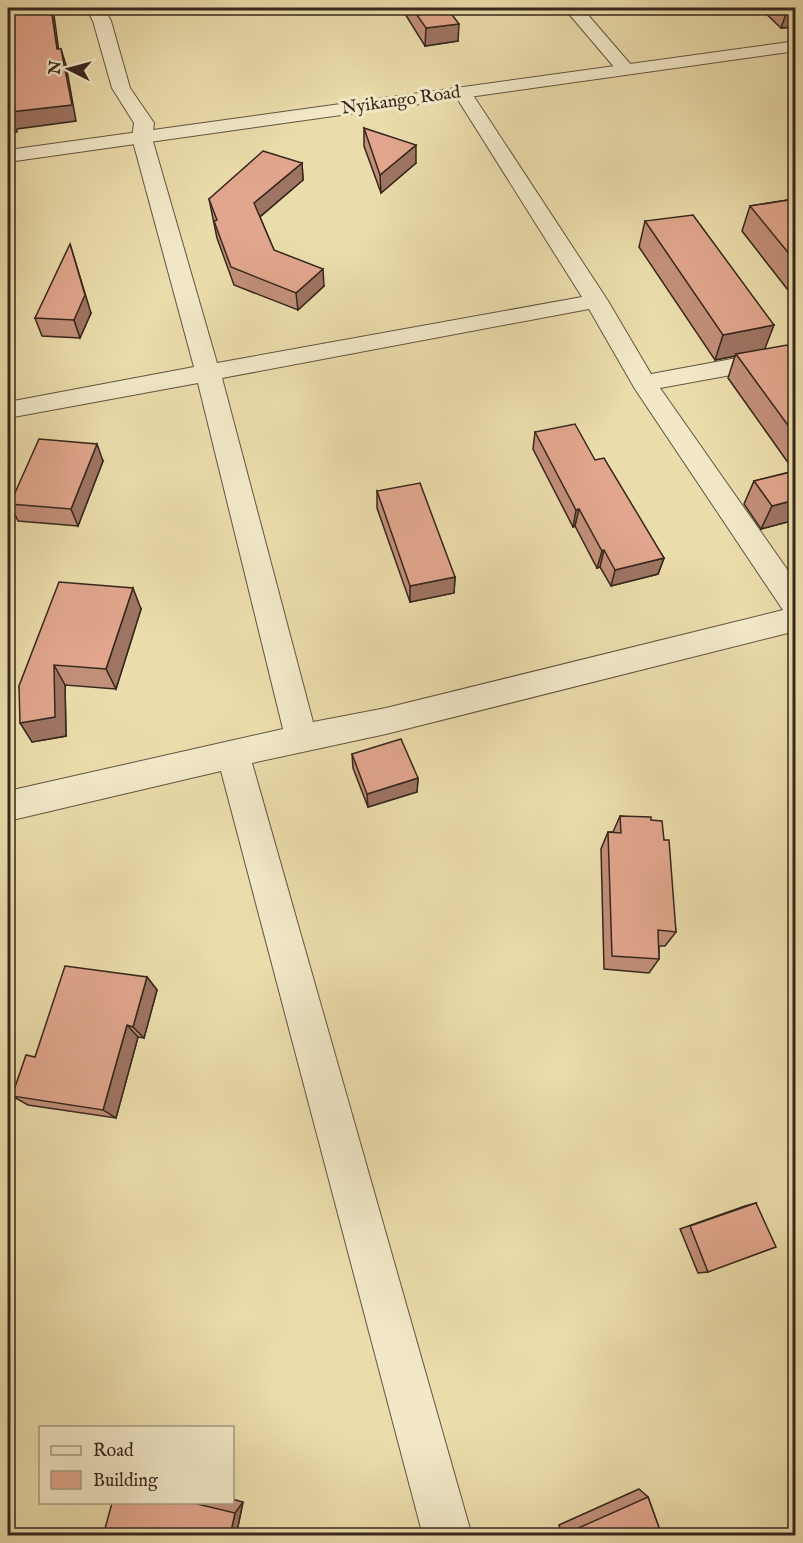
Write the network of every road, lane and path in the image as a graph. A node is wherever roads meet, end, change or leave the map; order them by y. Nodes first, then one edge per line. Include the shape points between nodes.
1 (95, 8) edge
2 (573, 8) edge
3 (795, 46) edge
4 (626, 70) junction
5 (462, 93) junction
6 (142, 138) junction
7 (8, 156) edge
8 (596, 301) junction
9 (795, 355) edge
10 (208, 373) junction
11 (644, 382) junction
12 (8, 410) edge
13 (795, 606) edge
14 (795, 619) edge
15 (301, 738) junction
16 (233, 754) junction
17 (8, 806) edge
18 (448, 1536) edge

1 - 6 street via 121,88 144,123
2 - 4 street
3 - 4 street, Nyikango Road
4 - 5 street, Nyikango Road
5 - 6 street, Nyikango Road
5 - 8 street
6 - 7 street, Nyikango Road
6 - 10 street
8 - 10 street
8 - 11 street
9 - 11 street
10 - 12 street
10 - 15 street
11 - 13 street
14 - 15 street via 386,722
15 - 16 street
16 - 17 street
16 - 18 street

